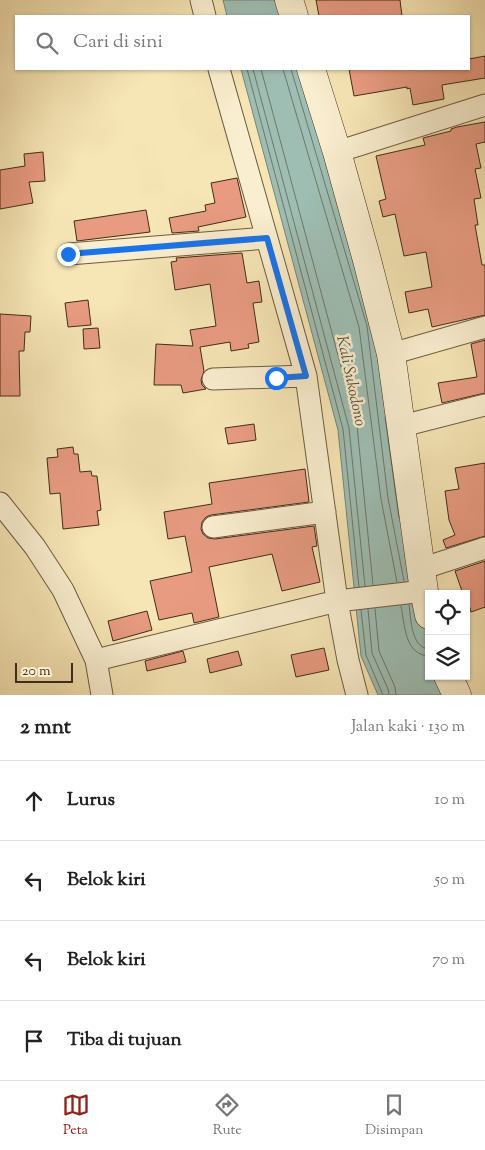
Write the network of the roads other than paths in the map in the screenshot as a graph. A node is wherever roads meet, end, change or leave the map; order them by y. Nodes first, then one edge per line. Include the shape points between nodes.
1 (201, 0) edge
2 (289, 0) edge
3 (205, 15) edge
4 (294, 15) edge
5 (219, 70) edge
6 (311, 70) edge
7 (485, 105) edge
8 (337, 152) junction
9 (267, 238) junction
10 (68, 254) dead end
11 (485, 327) edge
12 (391, 354) junction
13 (306, 376) junction
14 (213, 379) dead end
15 (485, 405) edge
16 (402, 426) junction
17 (0, 504) edge
18 (325, 512) junction
19 (213, 527) dead end
20 (485, 548) edge
21 (423, 592) edge
22 (343, 601) junction
23 (96, 660) junction
24 (450, 680) edge
25 (102, 695) edge
26 (356, 695) edge
27 (457, 695) edge

1 - 3 street
2 - 4 main road
5 - 9 street
6 - 8 main road
7 - 8 street
8 - 12 main road
9 - 10 street
9 - 13 street
11 - 12 street
12 - 16 main road
13 - 14 street
13 - 18 street
15 - 16 street
16 - 21 main road
17 - 23 street via 35,547 63,590
18 - 19 street
18 - 22 street
20 - 21 street
21 - 22 street
22 - 23 street
22 - 26 street via 349,667
23 - 25 street
24 - 27 main road

